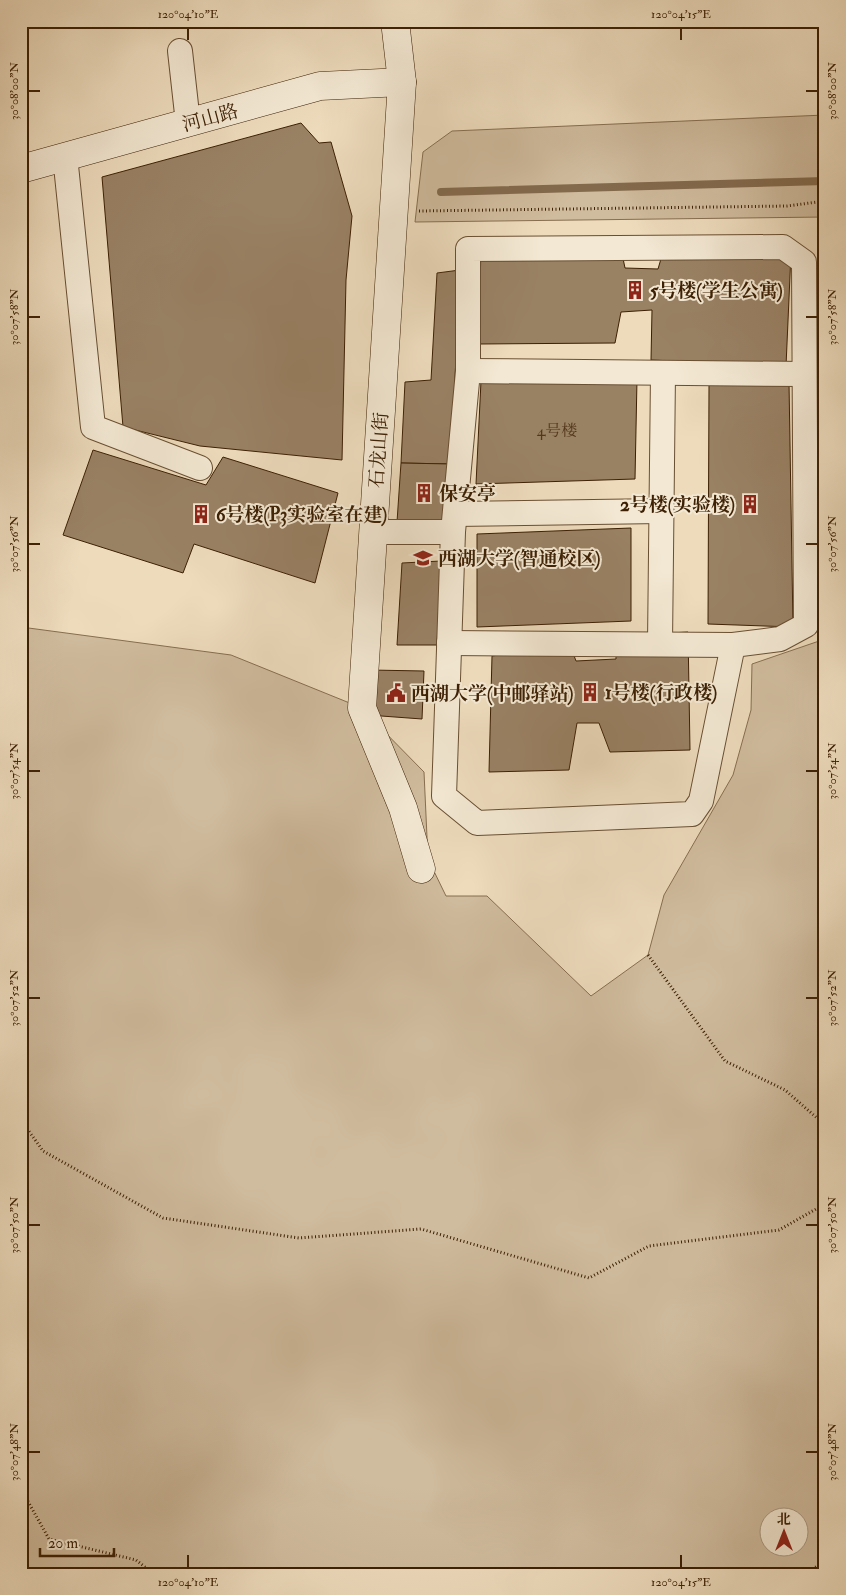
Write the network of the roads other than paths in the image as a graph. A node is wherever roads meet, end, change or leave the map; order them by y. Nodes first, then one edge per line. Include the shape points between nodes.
1 (396, 21) edge
2 (180, 51) dead end
3 (402, 82) junction
4 (188, 122) junction
5 (65, 156) junction
6 (21, 169) edge
7 (468, 371) junction
8 (662, 373) junction
9 (804, 374) junction
10 (200, 468) dead end
11 (661, 511) junction
12 (454, 523) junction
13 (373, 532) junction
14 (449, 642) junction
15 (660, 644) junction
16 (732, 645) junction
17 (421, 869) dead end

1 - 3 street, 石龙山街
2 - 4 street
3 - 4 street, 河山路 via 320,86
3 - 13 street, 石龙山街
4 - 5 street, 河山路
5 - 6 street, 河山路
5 - 10 street via 93,427
7 - 8 street
7 - 9 street via 468,249 783,247 804,262
7 - 12 street
8 - 9 street
8 - 11 street
9 - 16 street via 806,624 780,639
11 - 12 street
11 - 15 street
12 - 13 street
12 - 14 street
13 - 17 street, 石龙山街 via 362,708 403,808
14 - 15 street
14 - 16 street via 444,796 477,824 692,814 701,801
15 - 16 street

